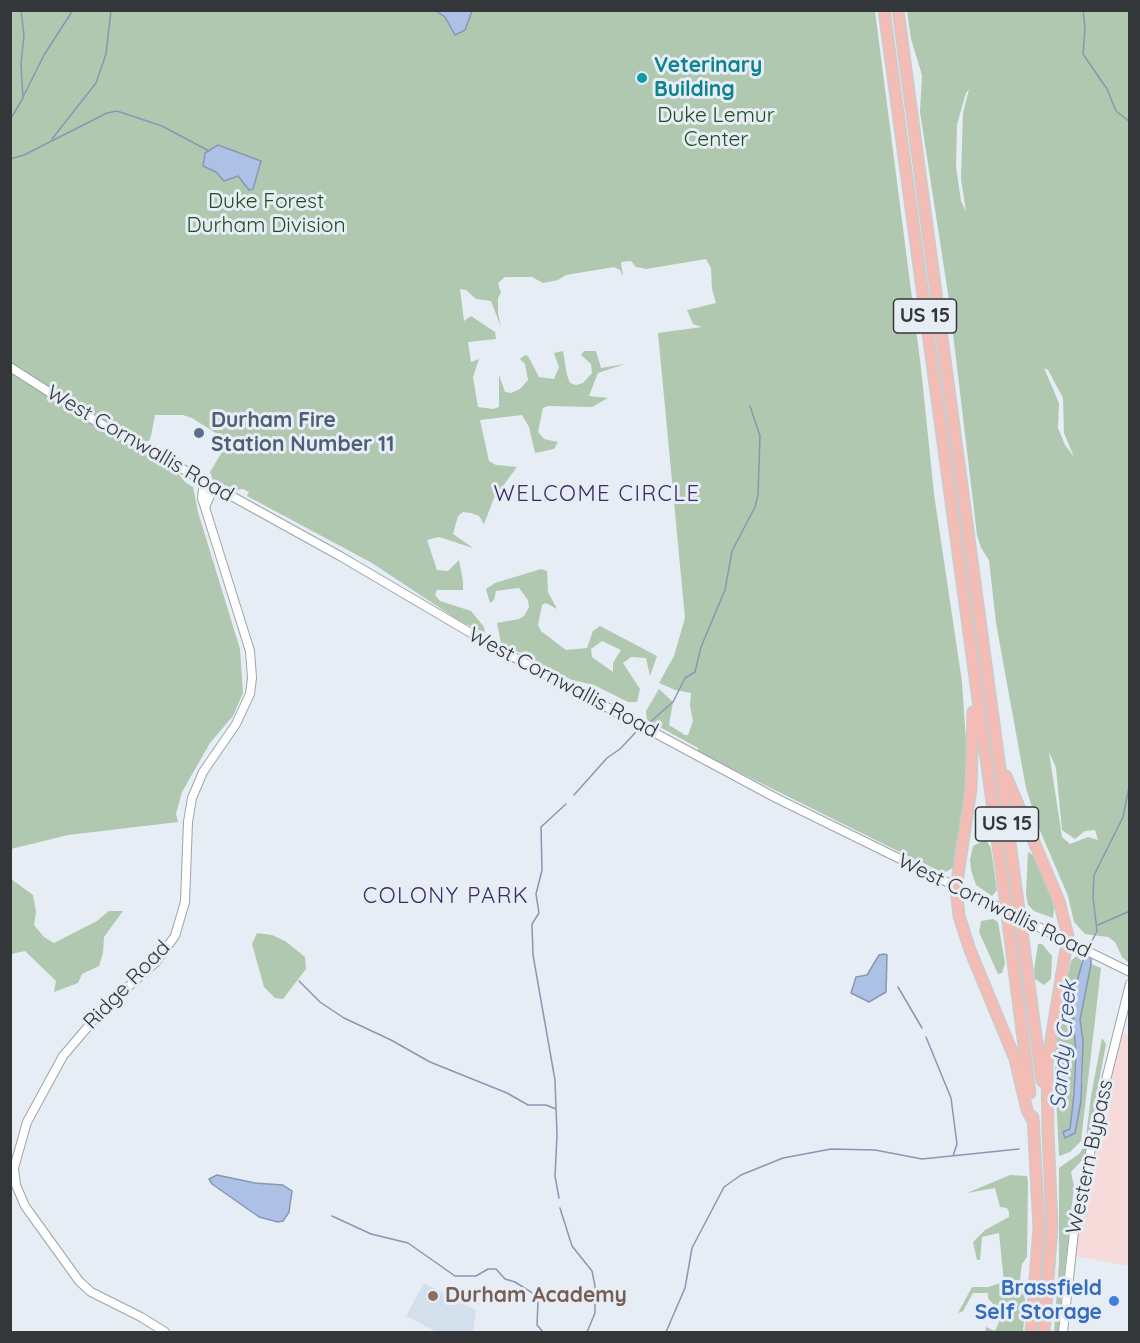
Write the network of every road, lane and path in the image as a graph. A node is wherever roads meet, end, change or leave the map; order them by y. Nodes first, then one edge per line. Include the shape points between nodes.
1 (884, 10) edge
2 (897, 10) edge
3 (10, 367) edge
4 (204, 480) junction
5 (214, 486) junction
6 (206, 505) junction
7 (967, 622) junction
8 (998, 753) junction
9 (956, 888) junction
10 (1068, 942) junction
11 (1130, 972) edge
12 (1130, 984) edge
13 (1034, 1123) junction
14 (1048, 1138) junction
15 (165, 1332) edge
16 (1031, 1332) edge
17 (1044, 1332) edge
18 (1063, 1332) edge

1 - 7 highway, US 15
2 - 8 highway, US 15
3 - 4 street, West Cornwallis Road via 85,415
4 - 5 street, West Cornwallis Road
4 - 6 street, Ridge Road via 202,498
5 - 6 street
5 - 9 street, West Cornwallis Road via 493,646 776,798
6 - 15 street, Ridge Road via 250,651 250,694 236,724 202,772 192,798 185,902 176,934 162,955 103,1009 63,1056 27,1122 14,1168 25,1206 79,1281 91,1292
7 - 9 highway via 973,756
7 - 13 highway, US 15, bridge
8 - 10 highway via 1059,901
8 - 14 highway, US 15, bridge
9 - 10 street, West Cornwallis Road
9 - 13 highway via 964,936 1008,1040
10 - 11 street, West Cornwallis Road
10 - 14 highway via 1047,1064
12 - 18 street, Western Bypass via 1102,1094 1074,1232
13 - 16 highway, US 15 via 1039,1244
14 - 17 highway, US 15 via 1052,1227

